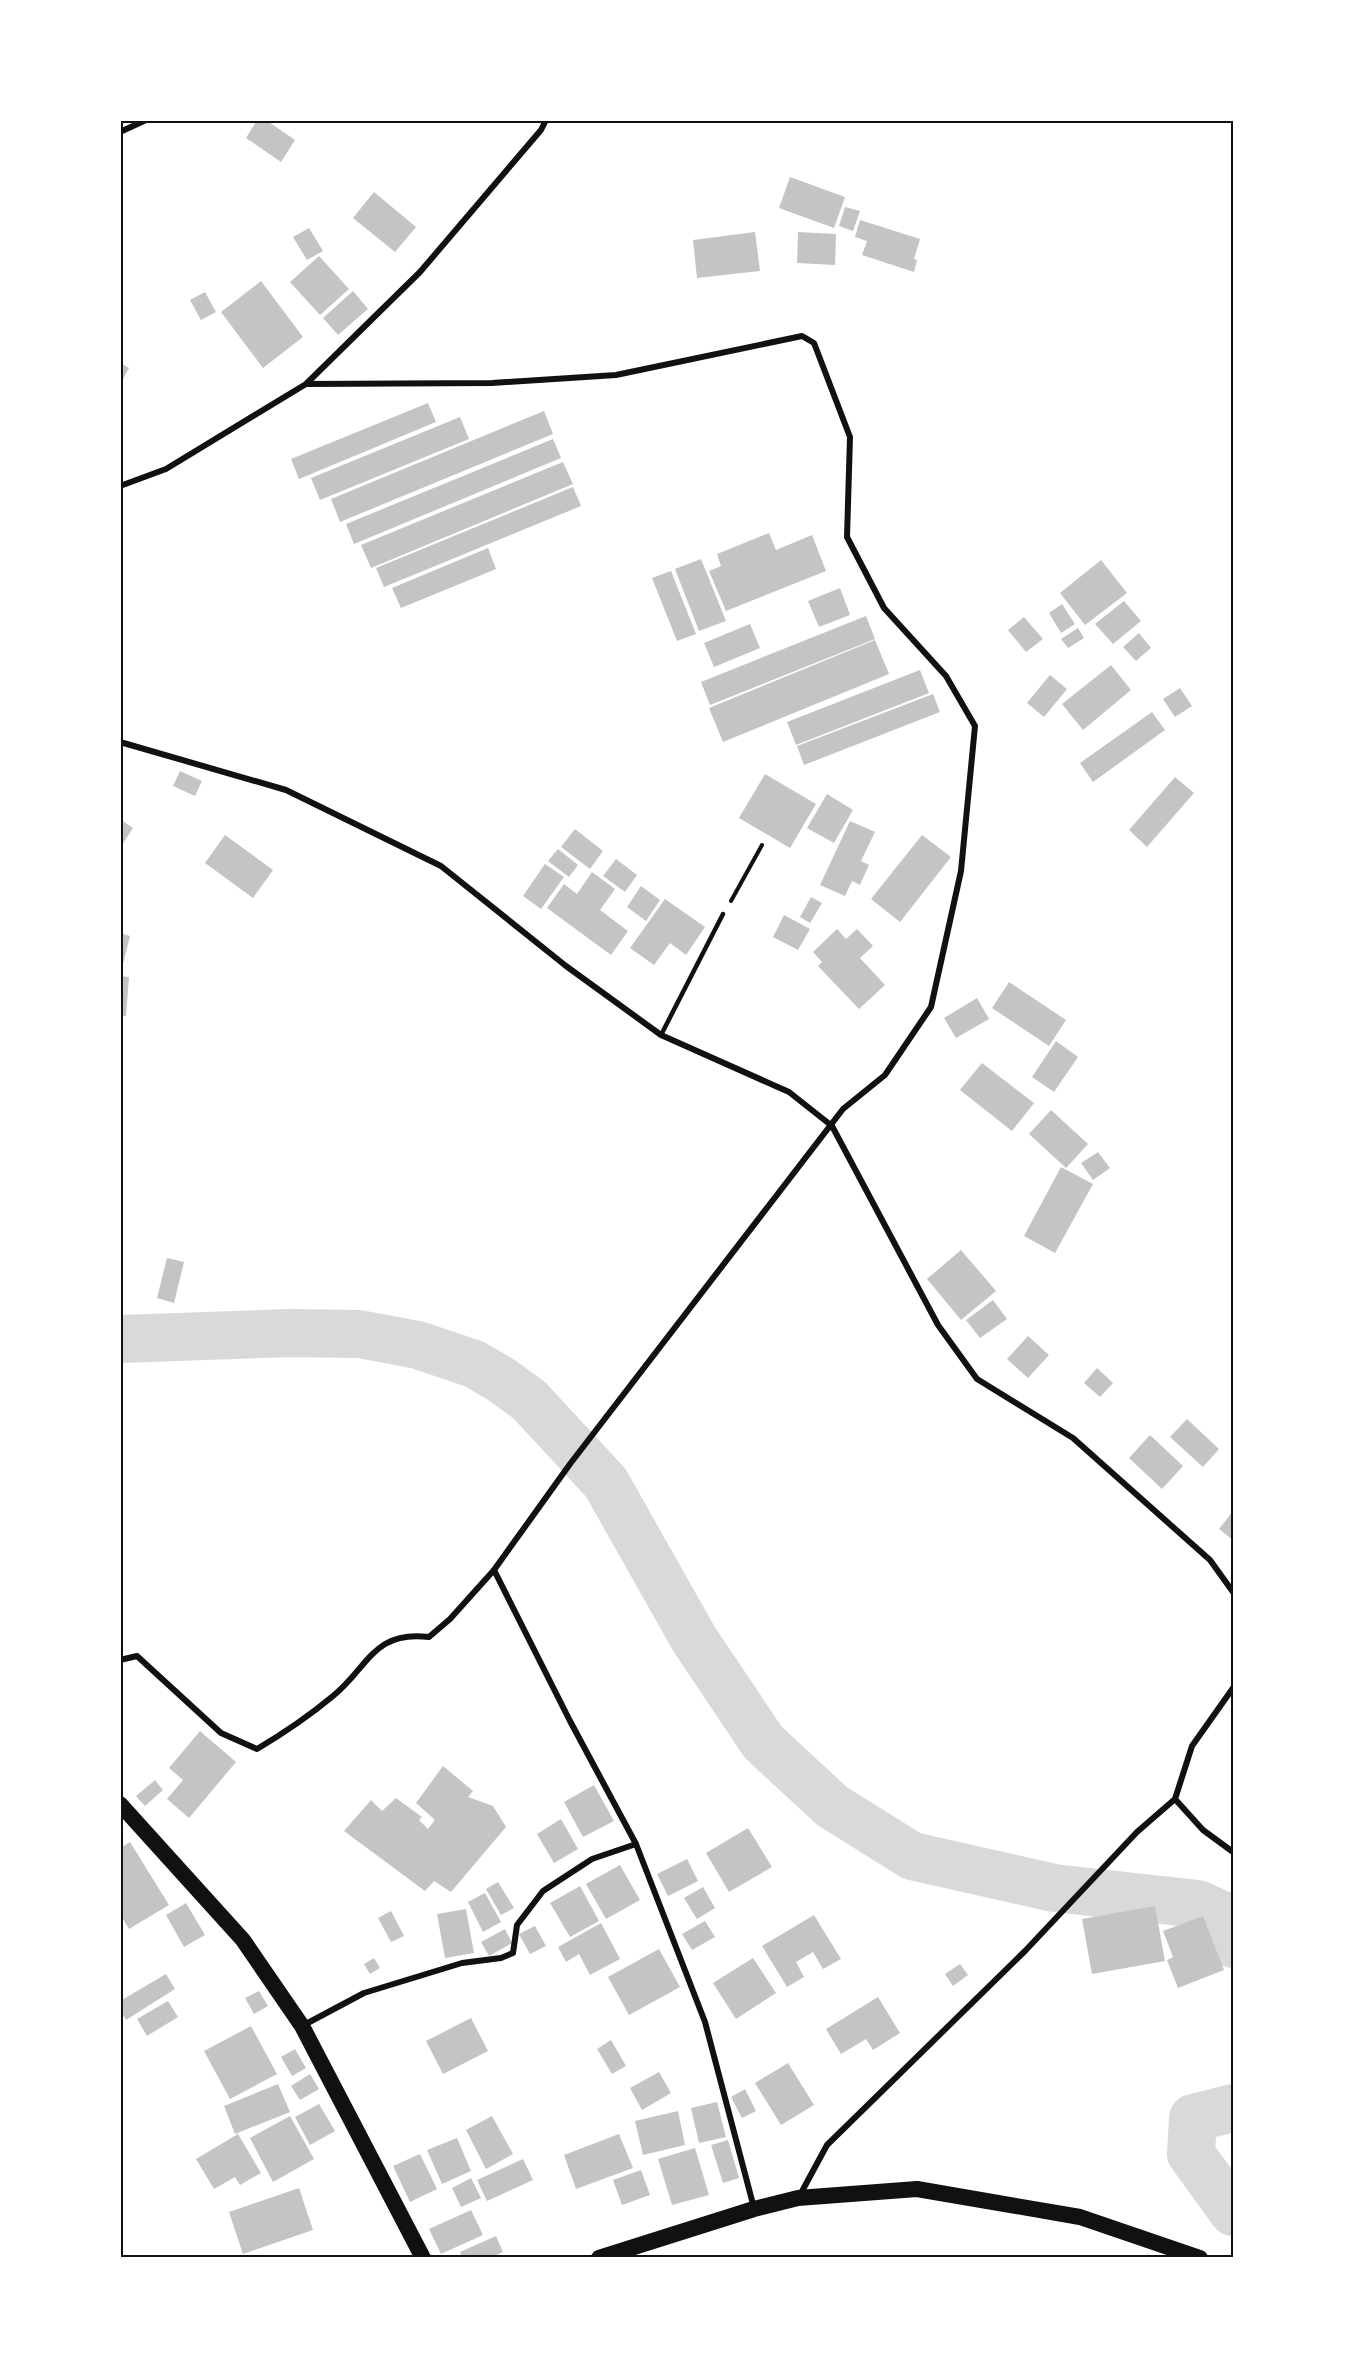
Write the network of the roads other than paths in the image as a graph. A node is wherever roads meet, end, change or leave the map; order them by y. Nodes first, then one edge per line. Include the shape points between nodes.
1 (146, 120) edge
2 (546, 120) edge
3 (120, 132) edge
4 (306, 384) junction
5 (120, 486) edge
6 (120, 742) edge
7 (723, 914) road end
8 (661, 1035) junction
9 (832, 1126) junction
10 (494, 1570) junction
11 (1233, 1592) edge
12 (120, 1660) edge
13 (1233, 1688) edge
14 (1175, 1799) junction
15 (120, 1804) edge
16 (636, 1844) junction
17 (1233, 1852) edge
18 (302, 2026) junction
19 (798, 2198) junction
20 (754, 2209) junction
21 (423, 2258) edge
22 (599, 2258) edge
23 (1200, 2258) edge

1 - 3 street
2 - 4 street via 420,272
4 - 5 street via 166,469
4 - 9 street via 492,383 616,375 802,336 814,343 850,437 847,537 884,608 946,676 975,726 961,871 931,1006 885,1075 843,1109
6 - 8 street via 286,790 441,866 566,966
7 - 8 lane
8 - 9 street via 789,1092
9 - 10 street via 570,1464
9 - 11 street via 938,1325 977,1379 1073,1438 1210,1560
10 - 12 street via 429,1637 407,1636 385,1643 363,1661 335,1694 257,1749 221,1733 137,1656
10 - 16 street
13 - 14 street via 1192,1746
14 - 17 street via 1203,1830
14 - 19 street via 1137,1832 1025,1951 827,2145
15 - 18 highway via 243,1940
16 - 18 street via 592,1859 543,1891 517,1925 513,1953 462,1963 364,1993
16 - 20 street via 705,2022
18 - 21 highway
19 - 20 highway
19 - 23 highway via 917,2189 1080,2217
20 - 22 highway

